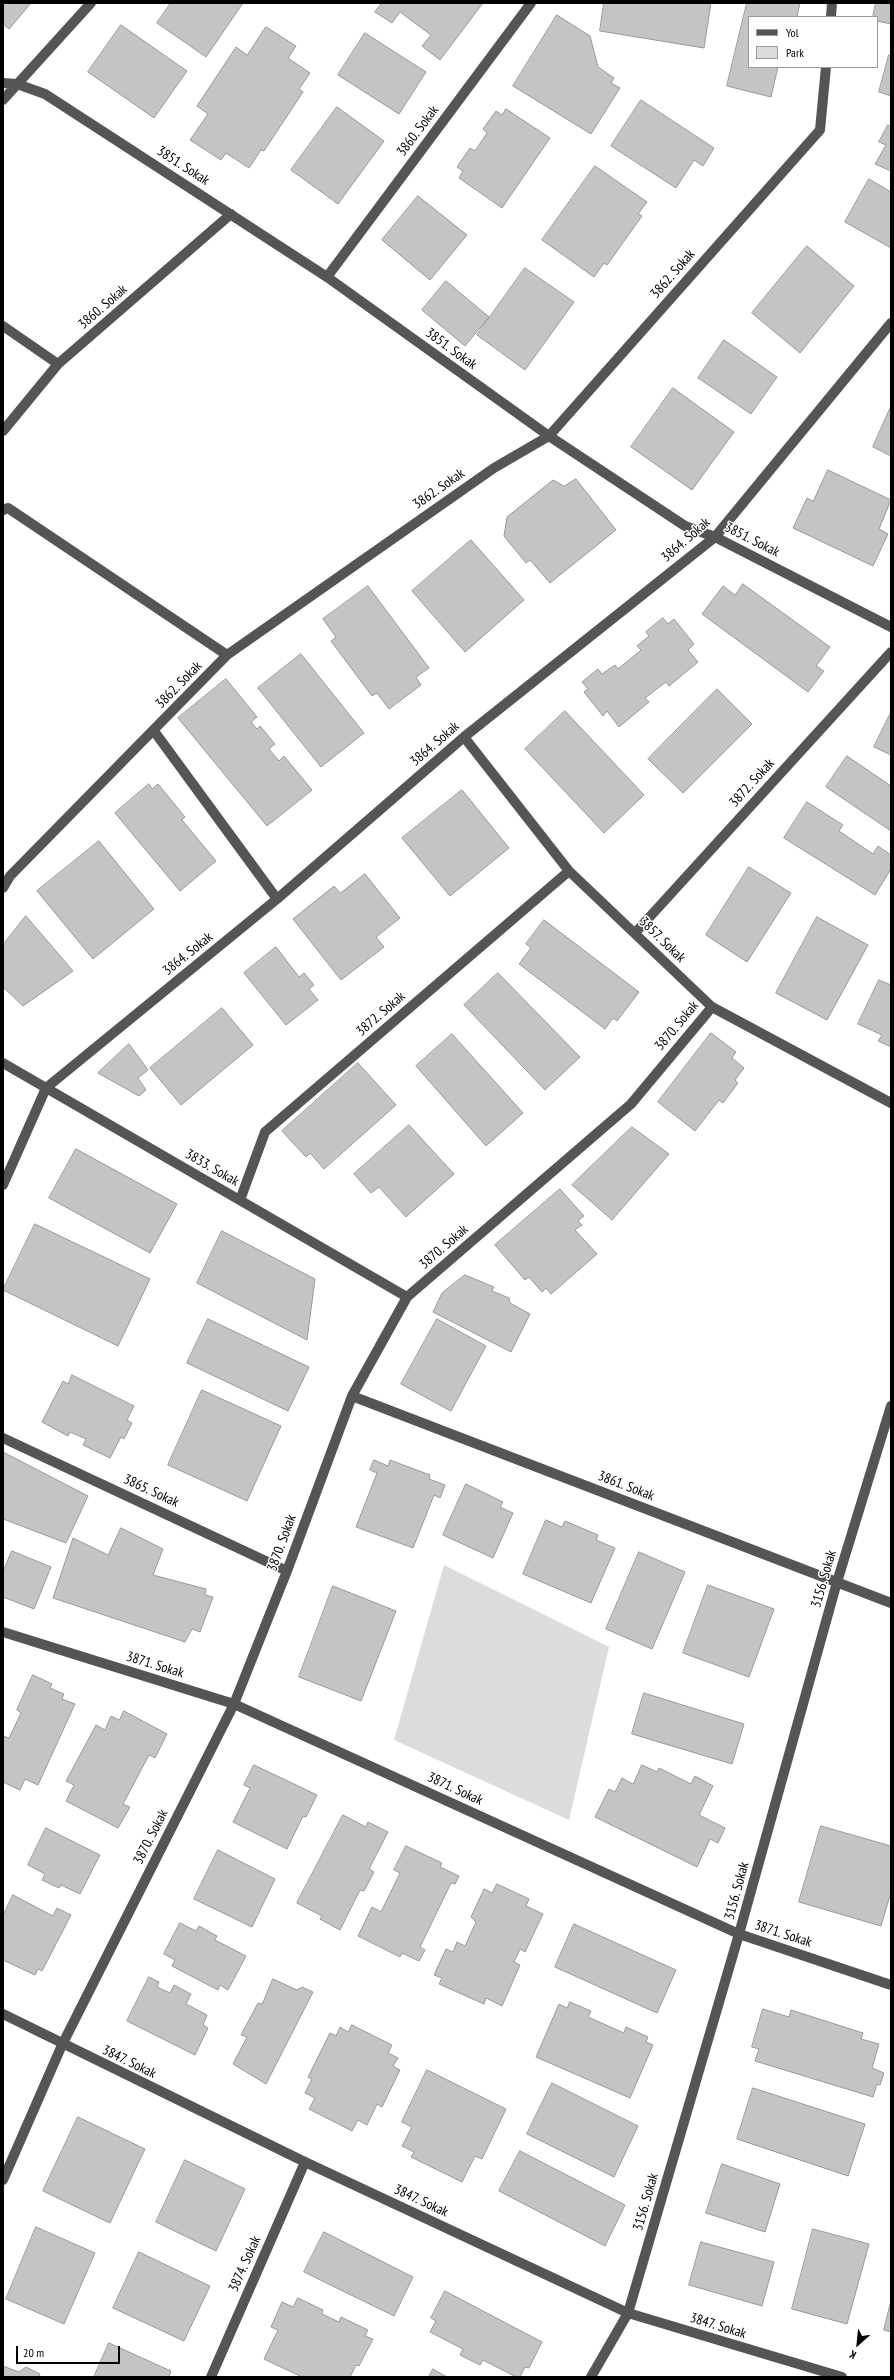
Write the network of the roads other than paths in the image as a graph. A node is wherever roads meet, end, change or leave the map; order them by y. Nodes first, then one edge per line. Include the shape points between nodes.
1 (90, 3) edge
2 (531, 3) edge
3 (832, 3) edge
4 (831, 16) edge
5 (826, 68) edge
6 (3, 83) edge
7 (17, 84) junction
8 (3, 100) edge
9 (231, 214) junction
10 (327, 277) junction
11 (891, 323) edge
12 (3, 326) edge
13 (58, 364) junction
14 (3, 431) edge
15 (549, 436) junction
16 (3, 510) edge
17 (715, 537) junction
18 (891, 627) edge
19 (891, 652) edge
20 (227, 655) junction
21 (154, 731) junction
22 (464, 737) junction
23 (569, 870) junction
24 (3, 888) edge
25 (277, 899) junction
26 (635, 933) junction
27 (712, 1007) junction
28 (3, 1063) edge
29 (46, 1088) junction
30 (891, 1103) edge
31 (3, 1185) edge
32 (240, 1200) junction
33 (407, 1297) junction
34 (352, 1396) junction
35 (891, 1406) edge
36 (3, 1438) edge
37 (287, 1571) junction
38 (837, 1582) junction
39 (891, 1603) edge
40 (3, 1632) edge
41 (234, 1704) junction
42 (739, 1934) junction
43 (891, 1985) edge
44 (3, 2014) edge
45 (62, 2045) junction
46 (305, 2162) junction
47 (3, 2180) edge
48 (628, 2313) junction
49 (825, 2375) edge
50 (211, 2377) edge
51 (591, 2377) edge
52 (842, 2377) edge

1 - 7 street
2 - 10 street, 3860. Sokak
3 - 4 street
5 - 15 street, 3862. Sokak via 820,130
6 - 7 street, 3851. Sokak
7 - 8 street
7 - 9 street, 3851. Sokak via 45,94
9 - 10 street, 3851. Sokak
9 - 13 street, 3860. Sokak
10 - 15 street, 3851. Sokak
11 - 17 street, 3864. Sokak
12 - 13 street
13 - 14 street, 3860. Sokak
15 - 17 street, 3851. Sokak via 685,526
15 - 20 street, 3862. Sokak via 494,468
16 - 20 street via 8,508
17 - 18 street, 3851. Sokak
17 - 22 street, 3864. Sokak
19 - 26 street, 3872. Sokak
20 - 21 street, 3862. Sokak
21 - 24 street, 3862. Sokak via 10,876
21 - 25 street
22 - 23 street, 3857. Sokak
22 - 25 street, 3864. Sokak
23 - 26 street, 3857. Sokak
23 - 32 street, 3872. Sokak via 266,1132
25 - 29 street, 3864. Sokak
26 - 27 street, 3857. Sokak
27 - 30 street, 3857. Sokak
27 - 33 street, 3870. Sokak via 630,1104
28 - 29 street, 3833. Sokak
29 - 31 street, 3864. Sokak
29 - 32 street, 3833. Sokak
32 - 33 street, 3833. Sokak
33 - 34 street, 3870. Sokak
34 - 37 street, 3870. Sokak
34 - 38 street, 3861. Sokak
35 - 38 street, 3156. Sokak
36 - 37 street, 3865. Sokak
37 - 41 street, 3870. Sokak
38 - 39 street, 3861. Sokak
38 - 42 street, 3156. Sokak
40 - 41 street, 3871. Sokak
41 - 42 street, 3871. Sokak
41 - 45 street, 3870. Sokak
42 - 43 street, 3871. Sokak
42 - 48 street, 3156. Sokak
44 - 45 street, 3847. Sokak
45 - 46 street, 3847. Sokak
45 - 47 street, 3870. Sokak
46 - 48 street, 3847. Sokak
46 - 50 street, 3874. Sokak
48 - 49 street, 3847. Sokak
48 - 51 street, 3156. Sokak
49 - 52 street, 3847. Sokak

